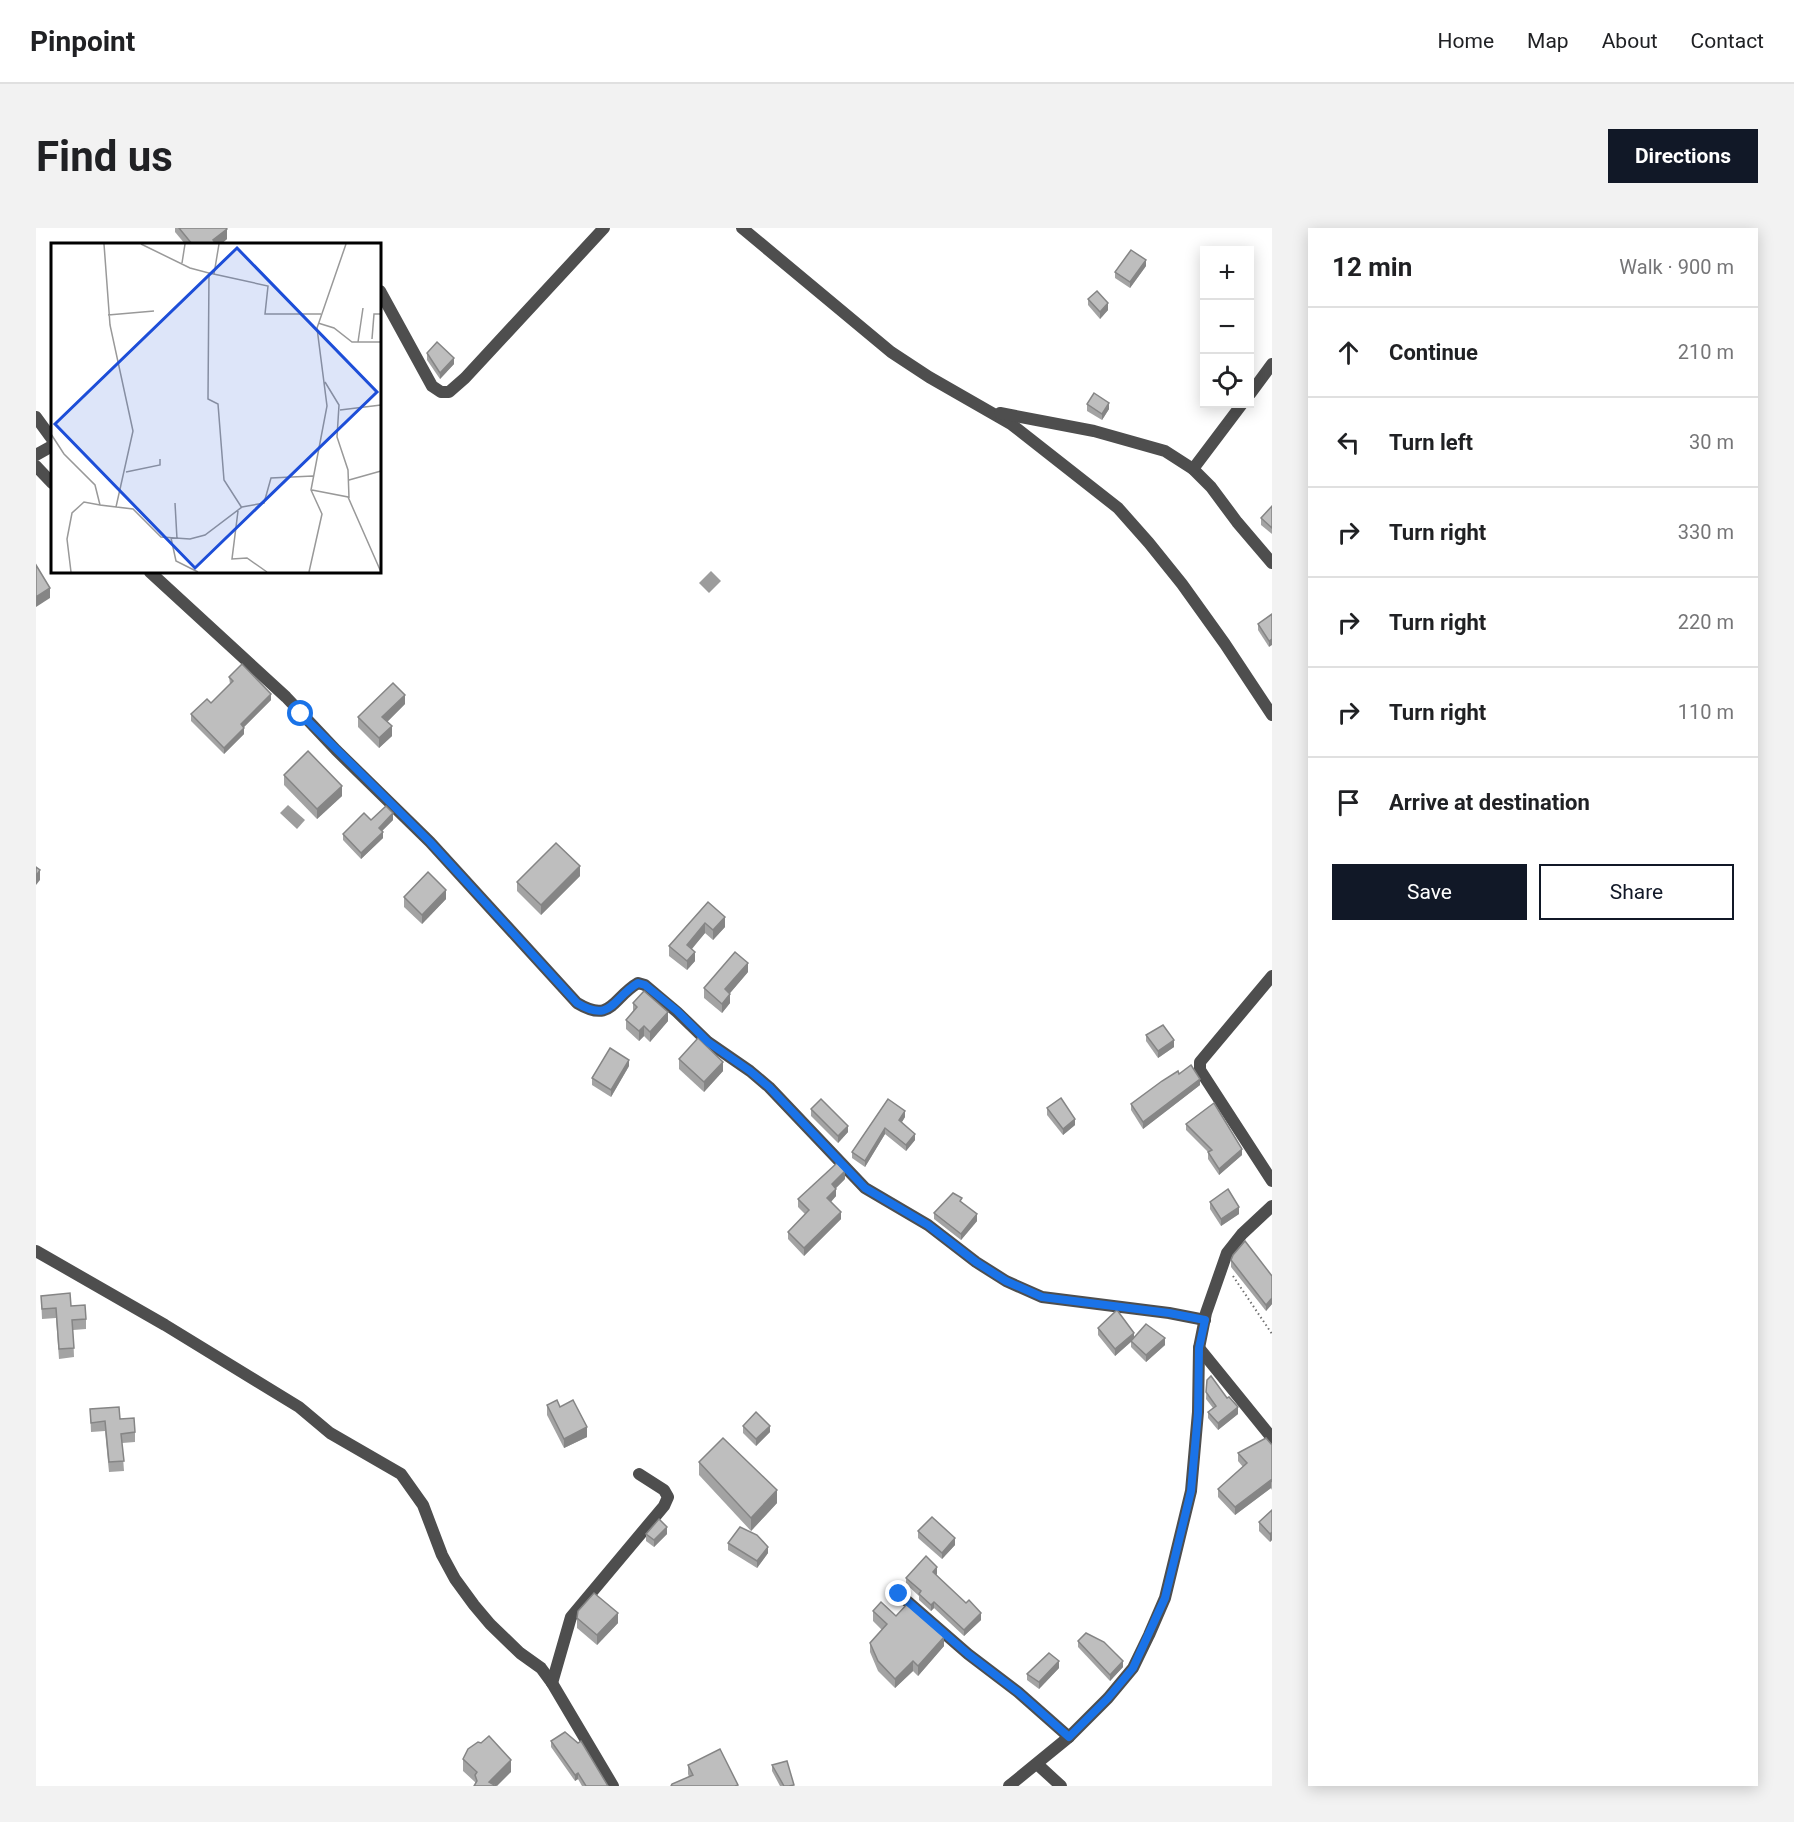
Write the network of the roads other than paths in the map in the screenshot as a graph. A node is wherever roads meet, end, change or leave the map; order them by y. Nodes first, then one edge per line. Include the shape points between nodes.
1 (604, 228) edge
2 (742, 228) edge
3 (381, 293) edge
4 (1272, 364) edge
5 (1254, 389) edge
6 (1239, 408) edge
7 (987, 410) junction
8 (36, 417) edge
9 (51, 438) edge
10 (51, 447) edge
11 (36, 455) edge
12 (36, 466) edge
13 (1193, 469) junction
14 (51, 482) edge
15 (1272, 563) edge
16 (151, 573) edge
17 (1272, 715) edge
18 (1272, 976) edge
19 (1272, 1181) edge
20 (1272, 1206) edge
21 (36, 1251) edge
22 (1205, 1320) junction
23 (1199, 1348) junction
24 (1272, 1438) edge
25 (639, 1474) dead end
26 (899, 1594) dead end
27 (552, 1683) junction
28 (1069, 1737) junction
29 (1037, 1764) junction
30 (613, 1786) edge
31 (1009, 1786) edge
32 (1061, 1786) edge

1 - 3 street via 449,392 432,386
2 - 7 street via 891,352
4 - 5 street
6 - 13 street
7 - 13 street via 1094,431 1155,448
7 - 17 street via 1011,424 1118,508 1182,584
8 - 9 street
10 - 11 street
12 - 14 street
13 - 15 street
16 - 22 street via 286,697 430,842 577,1003 601,1012 638,983 645,985 708,1042 769,1087 865,1188 928,1225 1006,1281 1042,1297
18 - 19 street via 1200,1062 1200,1070
20 - 22 street via 1233,1244 1222,1264
21 - 27 street via 175,1331 401,1474 423,1505 442,1555 467,1596 490,1624 541,1668
22 - 23 street
23 - 24 street
23 - 28 street via 1191,1491 1165,1598 1133,1668
25 - 27 street via 668,1497 571,1617
26 - 28 street
27 - 30 street
28 - 29 street
29 - 31 street
29 - 32 street

